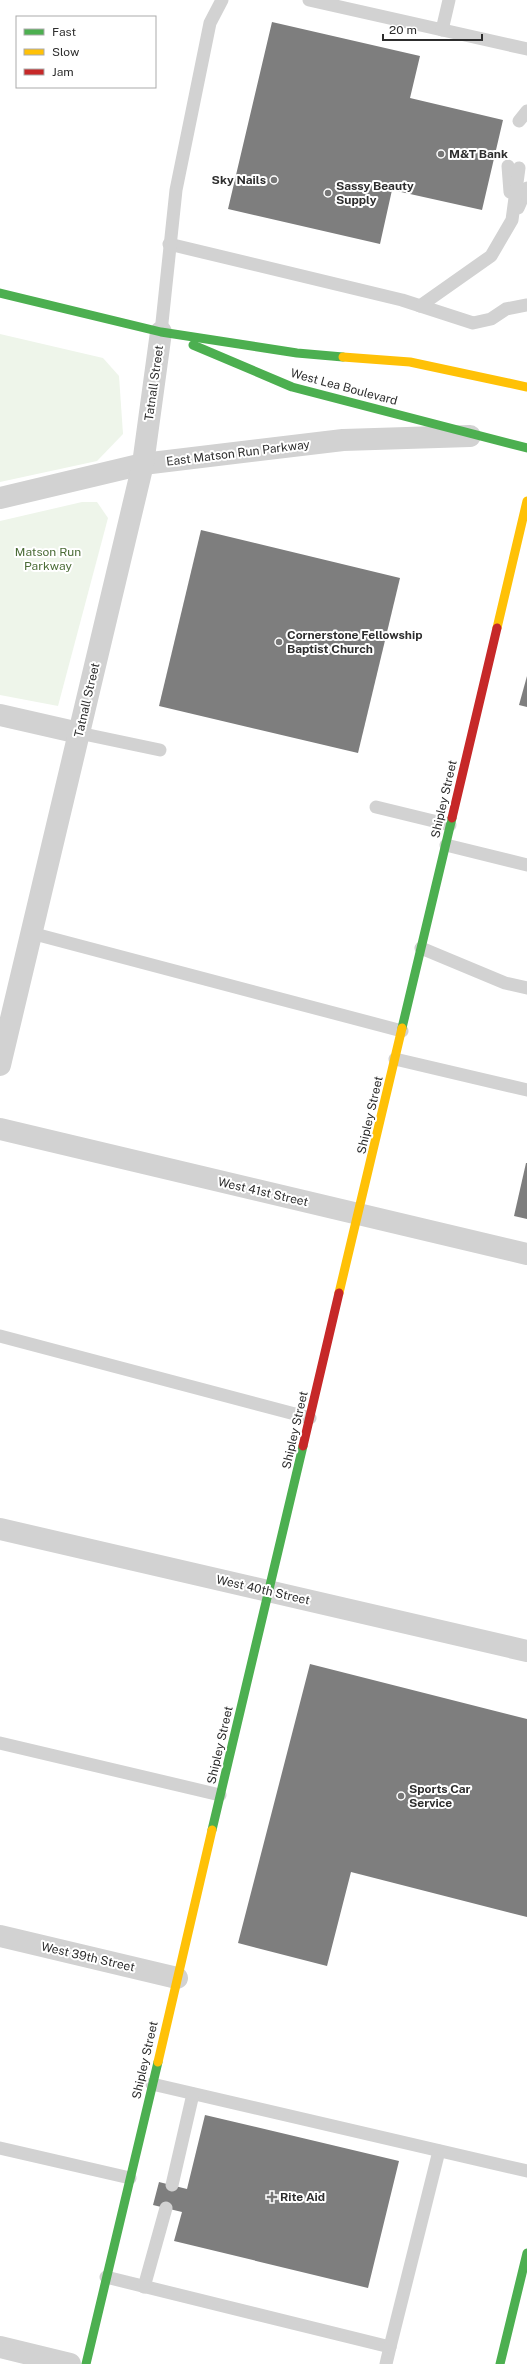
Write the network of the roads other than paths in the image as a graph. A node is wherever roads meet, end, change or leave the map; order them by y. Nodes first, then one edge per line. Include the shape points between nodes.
1 (222, 0) edge
2 (309, 0) edge
3 (449, 0) edge
4 (350, 4) edge
5 (442, 30) junction
6 (527, 49) edge
7 (514, 167) dead end
8 (527, 188) edge
9 (527, 200) edge
10 (512, 220) junction
11 (169, 244) junction
12 (0, 293) edge
13 (527, 305) edge
14 (420, 306) junction
15 (161, 332) junction
16 (527, 387) edge
17 (480, 435) junction
18 (527, 448) edge
19 (143, 464) junction
20 (0, 498) edge
21 (527, 501) edge
22 (0, 715) edge
23 (79, 733) junction
24 (160, 750) dead end
25 (376, 807) dead end
26 (450, 825) junction
27 (446, 845) junction
28 (527, 865) edge
29 (32, 933) junction
30 (421, 948) junction
31 (527, 988) edge
32 (402, 1031) junction
33 (395, 1059) junction
34 (0, 1065) edge
35 (527, 1090) edge
36 (0, 1130) edge
37 (358, 1214) junction
38 (527, 1254) edge
39 (0, 1336) edge
40 (310, 1418) junction
41 (0, 1529) edge
42 (269, 1591) junction
43 (527, 1651) edge
44 (0, 1743) edge
45 (220, 1795) junction
46 (0, 1936) edge
47 (177, 1978) junction
48 (152, 2084) junction
49 (193, 2094) junction
50 (0, 2148) edge
51 (439, 2151) junction
52 (527, 2171) edge
53 (130, 2178) junction
54 (172, 2186) dead end
55 (166, 2208) dead end
56 (527, 2253) edge
57 (106, 2277) junction
58 (144, 2287) junction
59 (0, 2347) edge
60 (390, 2347) junction
61 (70, 2364) edge
62 (86, 2364) edge
63 (386, 2364) edge
64 (500, 2364) edge

1 - 11 lane via 210,23 176,190
2 - 4 lane
3 - 5 lane
4 - 5 lane
5 - 6 lane
7 - 10 lane
8 - 10 lane
9 - 10 lane
10 - 14 lane via 491,256
11 - 14 lane
11 - 15 lane
12 - 15 street, West Lea Boulevard
13 - 14 lane via 506,308 491,319 473,323
15 - 16 street, West Lea Boulevard via 297,354 410,362
15 - 17 street, West Lea Boulevard via 292,387
15 - 19 street, Tatnall Street
17 - 18 street, West Lea Boulevard
17 - 19 street, East Matson Run Parkway via 343,440
19 - 20 street, East Matson Run Parkway
19 - 23 street, Tatnall Street
21 - 26 street, Shipley Street
22 - 23 street
23 - 24 lane
23 - 29 street, Tatnall Street
25 - 26 lane
26 - 27 street, Shipley Street
27 - 28 lane
27 - 30 street, Shipley Street
29 - 32 lane
29 - 34 street, Tatnall Street
30 - 31 lane via 504,983
30 - 32 street, Shipley Street
32 - 33 street, Shipley Street
33 - 35 lane
33 - 37 street, Shipley Street
36 - 37 street, West 41st Street
37 - 38 street, West 41st Street
37 - 40 street, Shipley Street
39 - 40 lane
40 - 42 street, Shipley Street
41 - 42 street, West 40th Street
42 - 43 street, West 40th Street
42 - 45 street, Shipley Street
44 - 45 lane
45 - 47 street, Shipley Street
46 - 47 street, West 39th Street
47 - 48 street, Shipley Street
48 - 49 lane
48 - 53 street, Shipley Street
49 - 51 lane
49 - 54 lane
50 - 53 lane
51 - 52 lane
51 - 60 lane
53 - 57 street, Shipley Street
55 - 58 lane
56 - 64 street
57 - 58 lane
57 - 62 street, Shipley Street
58 - 60 lane
59 - 61 street
60 - 63 lane

